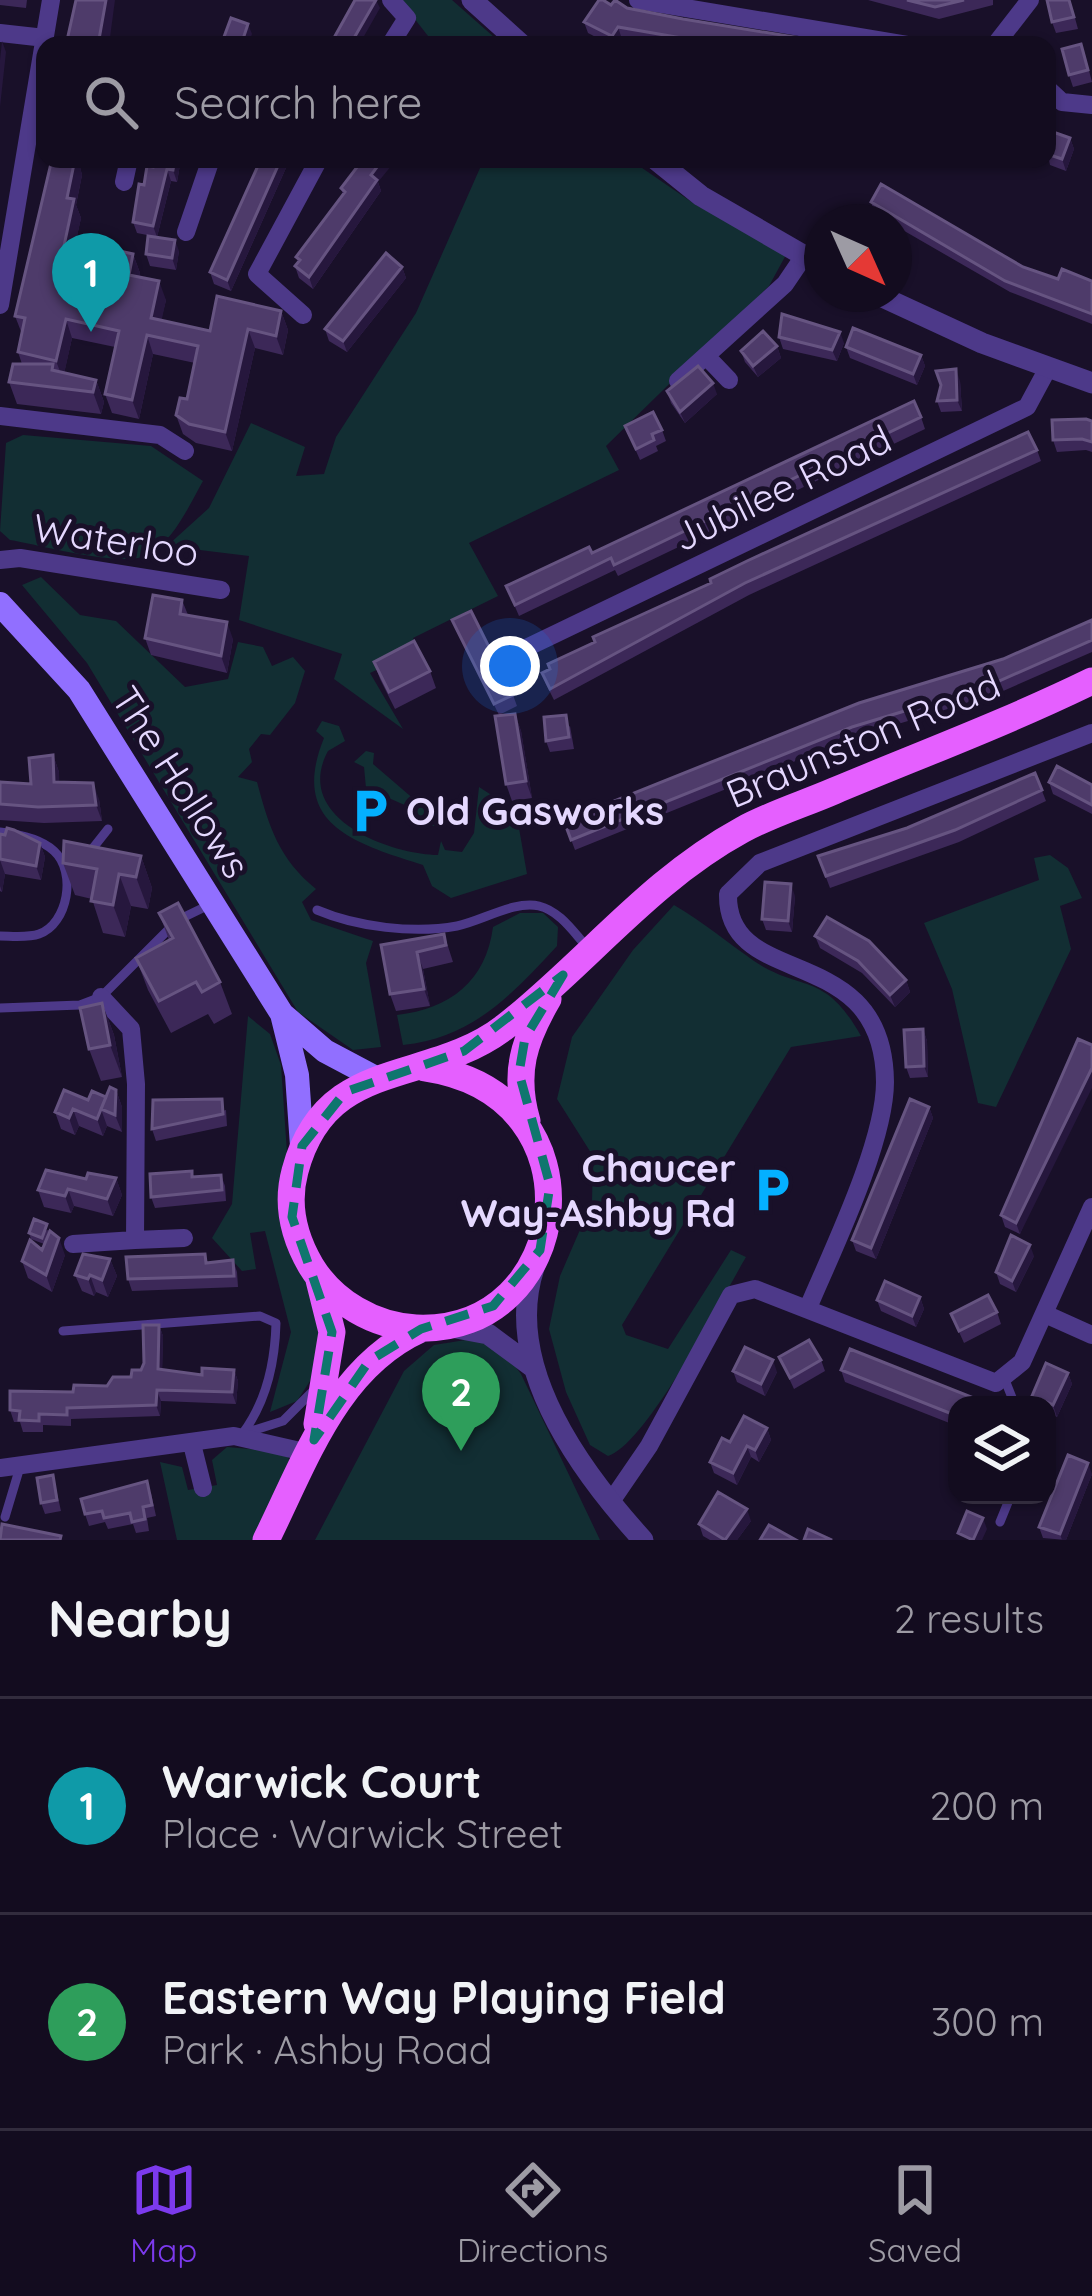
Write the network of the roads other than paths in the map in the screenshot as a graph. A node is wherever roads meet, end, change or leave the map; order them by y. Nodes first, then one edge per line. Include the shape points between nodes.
1 (51, 0) edge
2 (391, 0) edge
3 (472, 0) edge
4 (638, 0) edge
5 (1030, 0) edge
6 (0, 33) edge
7 (45, 36) edge
8 (396, 36) edge
9 (512, 36) edge
10 (853, 36) edge
11 (1006, 36) edge
12 (36, 37) edge
13 (1056, 96) edge
14 (1092, 105) edge
15 (36, 116) edge
16 (127, 168) edge
17 (209, 168) edge
18 (314, 168) edge
19 (666, 168) edge
20 (124, 182) dead end
21 (186, 232) dead end
22 (804, 256) edge
23 (804, 268) edge
24 (0, 305) edge
25 (912, 309) edge
26 (303, 315) dead end
27 (707, 357) junction
28 (1048, 368) junction
29 (729, 380) dead end
30 (678, 382) edge
31 (1092, 383) edge
32 (0, 416) edge
33 (185, 451) dead end
34 (0, 560) edge
35 (221, 590) dead end
36 (0, 604) edge
37 (526, 648) dead end
38 (1092, 681) edge
39 (1092, 733) edge
40 (108, 829) dead end
41 (0, 832) edge
42 (56, 852) junction
43 (216, 901) junction
44 (317, 910) dead end
45 (0, 936) edge
46 (588, 948) junction
47 (563, 975) junction
48 (101, 997) junction
49 (0, 1008) edge
50 (282, 1014) junction
51 (425, 1068) junction
52 (374, 1077) junction
53 (529, 1126) junction
54 (302, 1146) junction
55 (1092, 1208) edge
56 (184, 1238) dead end
57 (135, 1240) junction
58 (74, 1244) dead end
59 (539, 1250) junction
60 (319, 1279) junction
61 (808, 1308) junction
62 (1045, 1314) junction
63 (430, 1328) junction
64 (63, 1331) dead end
65 (1092, 1335) edge
66 (534, 1368) junction
67 (326, 1376) junction
68 (1004, 1380) junction
69 (1011, 1396) edge
70 (239, 1435) junction
71 (192, 1444) junction
72 (312, 1446) junction
73 (10, 1467) edge
74 (203, 1487) dead end
75 (610, 1503) junction
76 (1007, 1504) edge
77 (5, 1517) dead end
78 (1000, 1522) dead end
79 (266, 1540) edge
80 (643, 1540) edge

1 - 7 street
2 - 8 street via 407,18
3 - 9 street
4 - 10 street
5 - 11 street
6 - 12 street
13 - 14 street
15 - 24 street
16 - 20 street
17 - 21 street
18 - 26 street via 257,274
19 - 22 street
23 - 27 street
25 - 28 street
27 - 29 street
27 - 30 street
28 - 31 street
28 - 37 street, Jubilee Road via 1027,407
32 - 33 street via 160,435
34 - 35 street, Waterloo
36 - 43 main road, The Hollows via 79,690
38 - 46 main road, Braunston Road via 742,830 653,890
39 - 61 street via 760,863 728,895 733,929 748,945 848,990 882,1055 877,1132
40 - 42 lane via 96,850 75,858
41 - 42 lane
42 - 45 lane via 67,885 53,925 38,935
43 - 48 lane via 178,920
43 - 50 main road, The Hollows
44 - 46 lane via 342,921 414,928 456,926 533,904 553,910
46 - 47 main road, Braunston Road
47 - 51 main road, Braunston Road via 504,1028
47 - 53 main road, Braunston Road via 525,1038 519,1073
48 - 49 lane
48 - 57 street via 131,1029
50 - 52 main road via 325,1051
50 - 54 main road
51 - 52 main road
51 - 53 main road via 484,1084
52 - 54 main road via 345,1092
53 - 59 main road via 550,1185
54 - 60 main road via 292,1217
55 - 62 street
56 - 57 street
57 - 58 street
59 - 63 main road via 493,1306
59 - 66 street via 522,1316
60 - 63 main road via 379,1321
60 - 67 main road via 332,1331
61 - 68 street via 983,1380
61 - 75 street via 755,1288 731,1295
62 - 65 street
62 - 68 street
63 - 66 street via 488,1334
63 - 72 main road via 370,1361
64 - 70 lane via 260,1316 276,1323 257,1414
66 - 75 street
67 - 70 lane via 283,1421
67 - 72 main road
68 - 69 lane
70 - 71 street
70 - 72 street
71 - 73 street
71 - 74 street
72 - 79 main road
73 - 77 lane
75 - 80 street
76 - 78 lane

